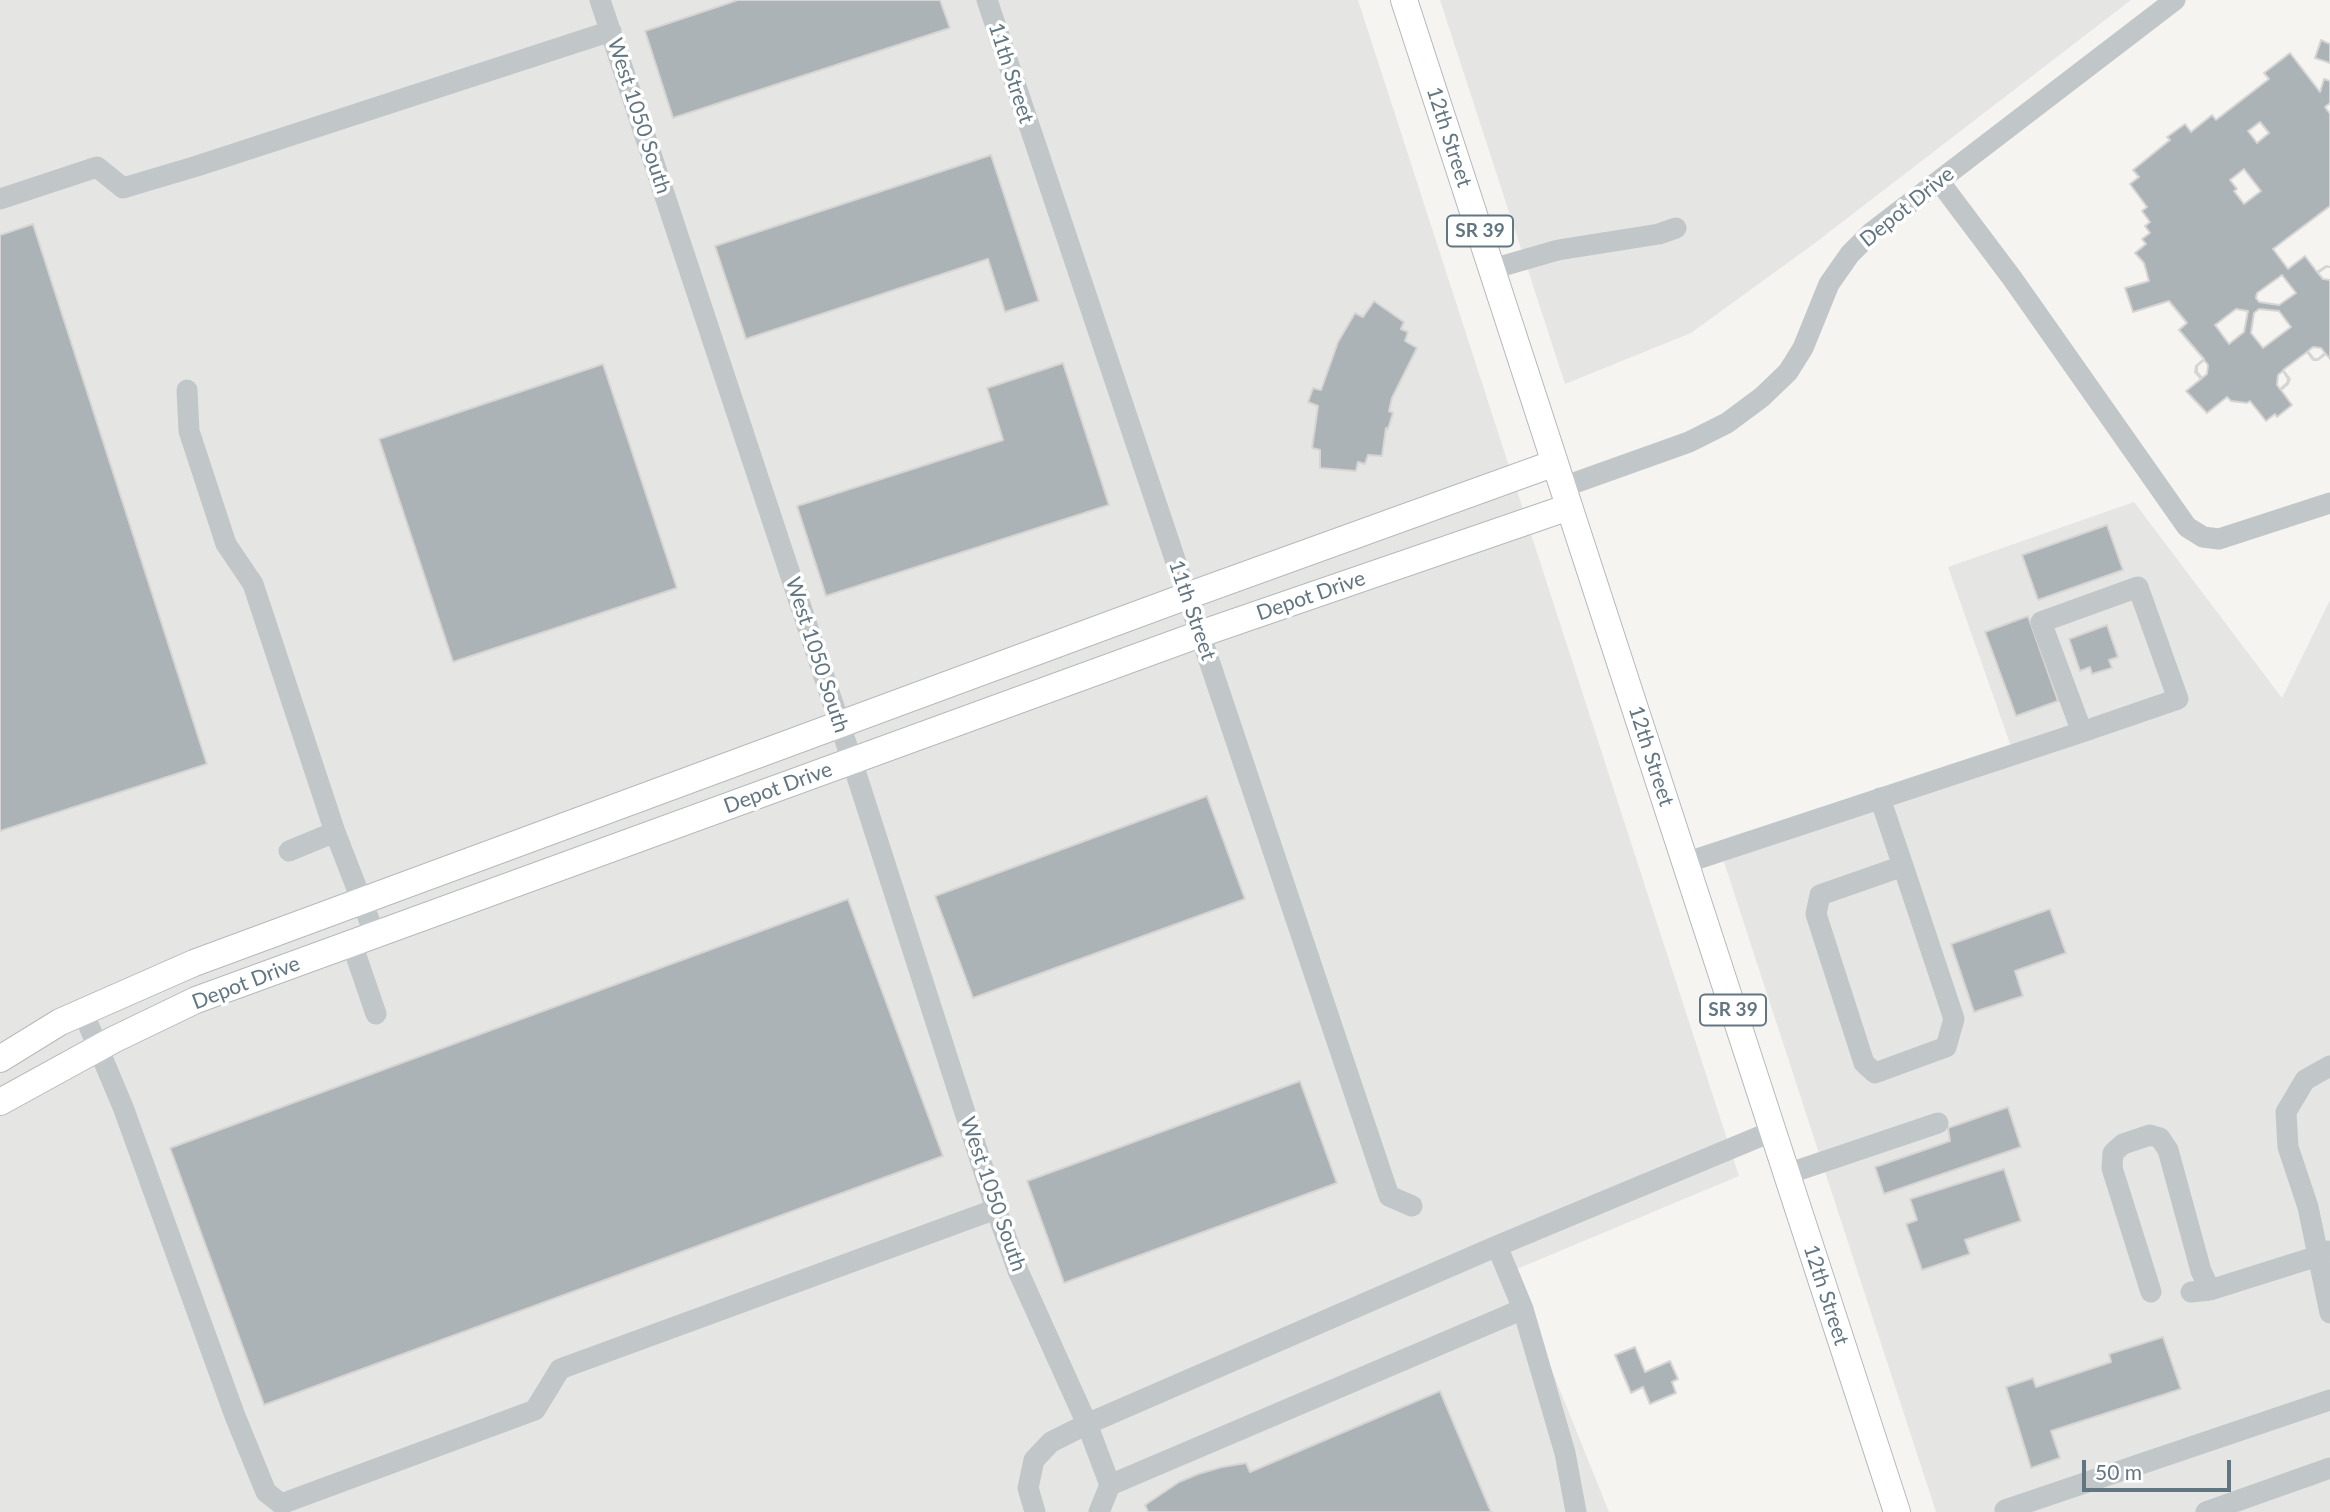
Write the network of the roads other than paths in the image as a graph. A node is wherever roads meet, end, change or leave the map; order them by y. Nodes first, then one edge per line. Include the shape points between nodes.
1 (600, 0) edge
2 (987, 0) edge
3 (1404, 0) edge
4 (2175, 0) edge
5 (611, 31) junction
6 (1939, 181) junction
7 (0, 199) edge
8 (1675, 228) dead end
9 (1492, 268) junction
10 (187, 390) dead end
11 (1563, 486) junction
12 (2330, 503) edge
13 (1187, 596) junction
14 (1200, 634) junction
15 (840, 724) junction
16 (2082, 732) junction
17 (852, 761) junction
18 (1880, 798) junction
19 (335, 832) junction
20 (289, 851) dead end
21 (1685, 863) junction
22 (1903, 866) junction
23 (362, 901) junction
24 (363, 939) junction
25 (83, 1012) junction
26 (376, 1014) dead end
27 (98, 1048) junction
28 (0, 1059) edge
29 (2330, 1066) edge
30 (0, 1102) edge
31 (1938, 1123) dead end
32 (1773, 1131) junction
33 (1787, 1174) junction
34 (1412, 1206) dead end
35 (996, 1209) junction
36 (1497, 1246) junction
37 (2324, 1253) edge
38 (2151, 1292) dead end
39 (1523, 1309) junction
40 (2330, 1313) edge
41 (2330, 1400) edge
42 (1087, 1424) junction
43 (2330, 1468) edge
44 (1110, 1485) junction
45 (2005, 1510) dead end
46 (1035, 1512) edge
47 (1098, 1512) edge
48 (1576, 1512) edge
49 (1897, 1512) edge
50 (2206, 1512) edge

1 - 5 street, West 1050 South
2 - 13 street, 11th Street
3 - 9 main road, 12th Street / SR 39
4 - 6 street, Depot Drive
5 - 7 street via 124,188 97,167
5 - 15 street, West 1050 South
6 - 11 street, Depot Drive via 1850,254 1829,284 1798,356 1762,397 1727,423 1689,442
6 - 12 street via 2186,527 2203,537 2219,539
8 - 9 street
9 - 11 main road, 12th Street / SR 39
10 - 19 street via 189,431 226,544 253,584
11 - 13 main road, Depot Drive
11 - 14 main road, Depot Drive
11 - 21 main road, 12th Street / SR 39
13 - 14 street, 11th Street
13 - 15 main road, Depot Drive
14 - 17 main road, Depot Drive
14 - 34 street, 11th Street via 1389,1196
15 - 17 street, West 1050 South
15 - 23 main road, Depot Drive
16 - 16 street via 2178,699 2138,587 2041,622
16 - 18 street
17 - 24 main road, Depot Drive
17 - 35 street, West 1050 South
18 - 21 street
18 - 22 street
19 - 20 street
19 - 23 street
21 - 32 main road, 12th Street / SR 39
22 - 22 street via 1954,1019 1946,1048 1875,1073 1864,1063 1816,914 1820,895
23 - 24 street
23 - 25 main road, Depot Drive via 194,963
24 - 26 street
24 - 27 main road, Depot Drive via 196,1000
25 - 27 street
25 - 28 main road, Depot Drive
27 - 30 main road, Depot Drive
27 - 35 street via 235,1416 266,1492 281,1504 535,1410 560,1369
29 - 37 street via 2305,1080 2287,1112 2288,1147
31 - 33 street
32 - 33 main road, 12th Street / SR 39
32 - 36 street
33 - 49 main road, 12th Street / SR 39
35 - 42 street, West 1050 South via 1018,1271
36 - 39 street
36 - 42 street
37 - 38 street via 2200,1291 2201,1270 2168,1150 2160,1138 2150,1135 2123,1144 2113,1153 2112,1168
37 - 40 street
39 - 44 street
39 - 48 street via 1565,1453
41 - 45 street
42 - 44 street, West 1050 South
42 - 46 street via 1051,1442 1034,1461 1028,1488
43 - 50 street
44 - 47 street

